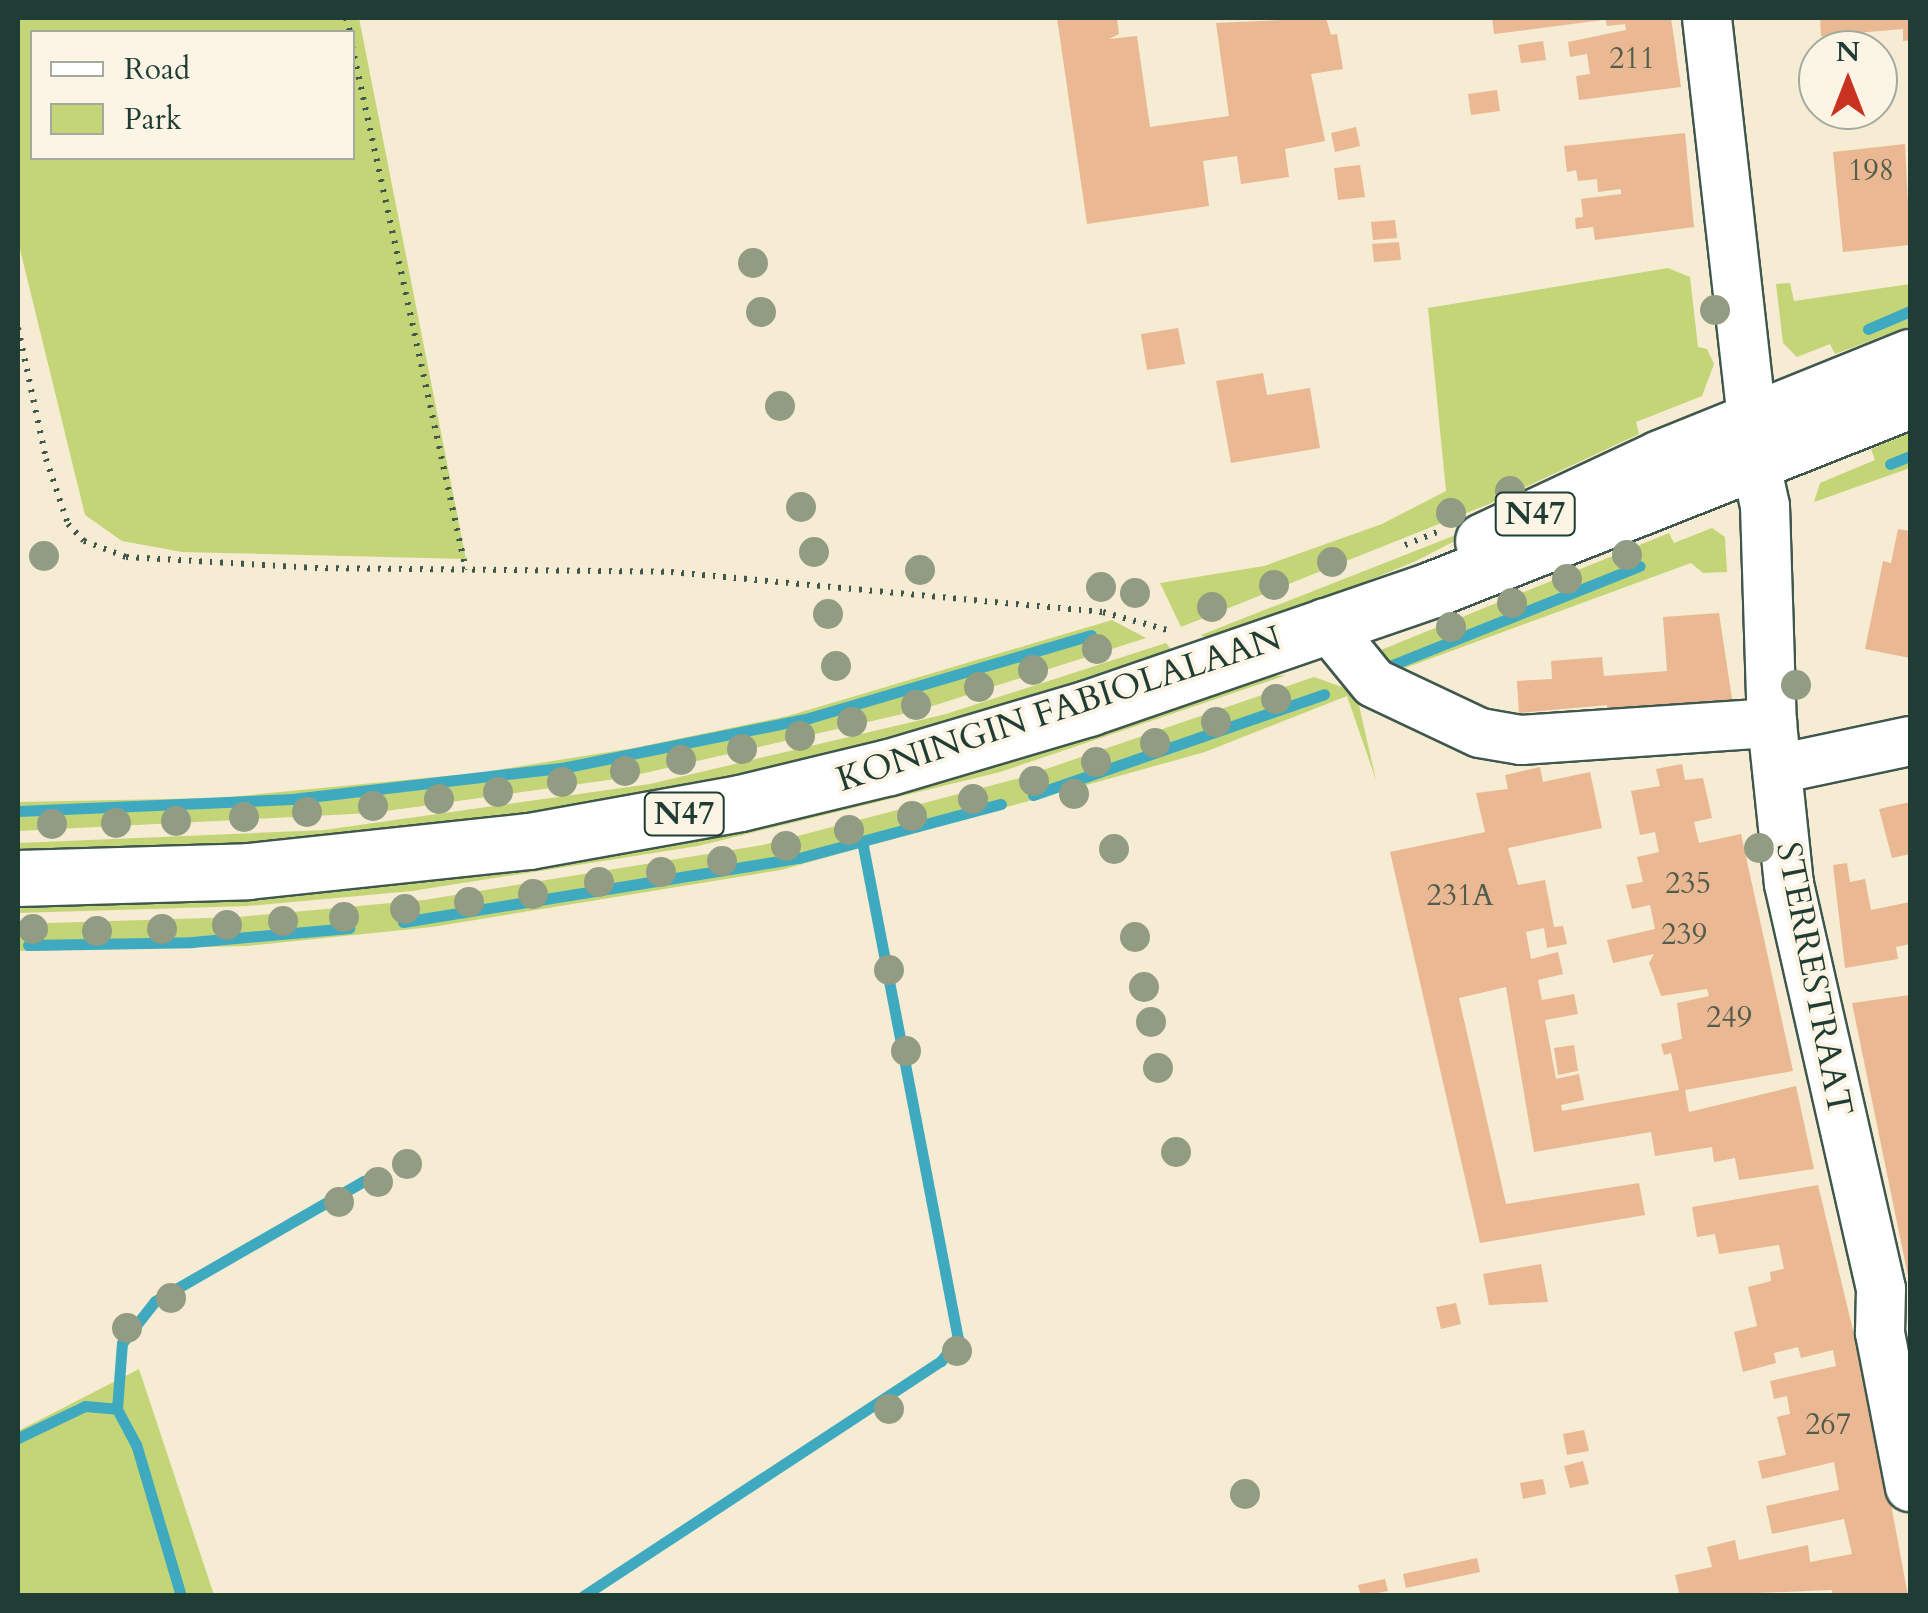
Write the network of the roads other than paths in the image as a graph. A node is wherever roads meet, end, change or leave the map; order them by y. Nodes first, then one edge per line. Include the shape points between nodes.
1 (1707, 18) edge
2 (1910, 357) edge
3 (1910, 400) edge
4 (1754, 442) junction
5 (1325, 624) junction
6 (1772, 723) junction
7 (1910, 741) edge
8 (1778, 769) junction
9 (18, 878) edge
10 (1910, 1487) edge

1 - 4 street, STERRESTRAAT
2 - 4 main road, KONINGIN FABIOLALAAN / N47
3 - 4 main road, KONINGIN FABIOLALAAN / N47
4 - 5 main road, KONINGIN FABIOLALAAN / N47 via 1559,544
4 - 6 street, STERRESTRAAT via 1768,537
5 - 6 street via 1374,683 1480,733 1520,740
5 - 9 main road, KONINGIN FABIOLALAAN / N47 via 981,742 672,817 316,865
6 - 8 street, STERRESTRAAT
7 - 8 street
8 - 10 street, STERRESTRAAT via 1789,884 1880,1289 1880,1333

